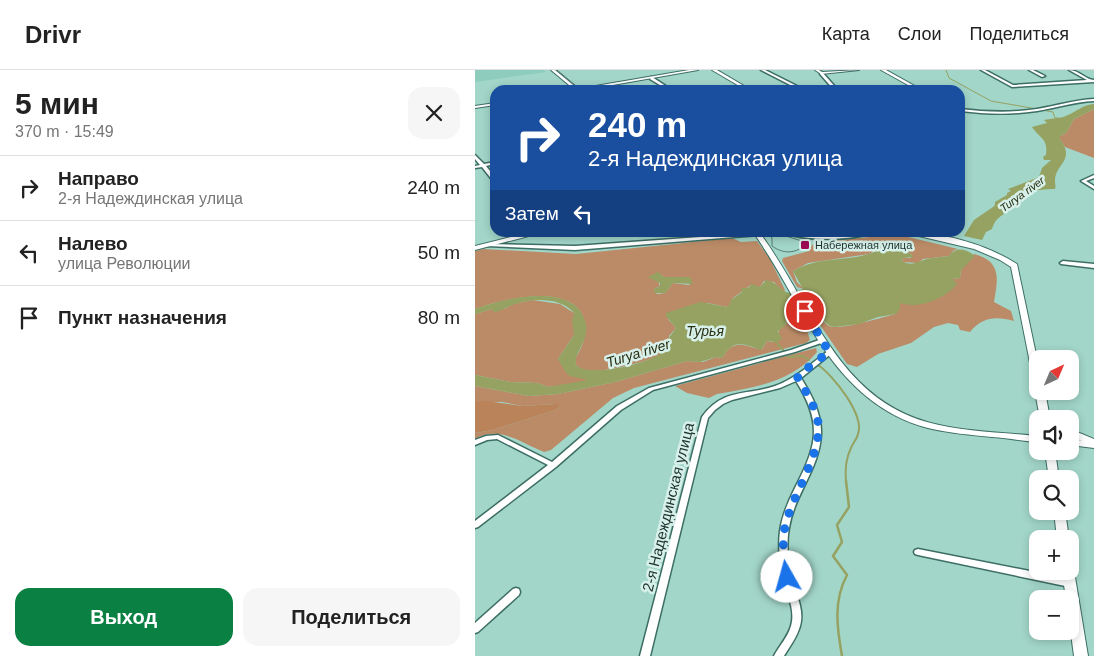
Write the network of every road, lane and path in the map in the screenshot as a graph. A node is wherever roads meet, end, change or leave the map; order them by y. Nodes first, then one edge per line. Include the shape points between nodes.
1 (553, 70) edge
2 (561, 70) edge
3 (696, 70) edge
4 (714, 70) edge
5 (763, 70) edge
6 (857, 70) edge
7 (883, 70) edge
8 (983, 70) edge
9 (1031, 70) edge
10 (1071, 70) edge
11 (819, 72) edge
12 (1043, 76) dead end
13 (651, 78) junction
14 (1092, 81) edge
15 (571, 85) edge
16 (580, 85) edge
17 (609, 85) edge
18 (662, 85) edge
19 (740, 85) edge
20 (793, 85) edge
21 (831, 85) edge
22 (910, 85) edge
23 (1094, 100) edge
24 (490, 105) edge
25 (475, 107) edge
26 (965, 110) edge
27 (475, 156) edge
28 (490, 164) edge
29 (482, 165) junction
30 (475, 167) edge
31 (490, 174) edge
32 (1094, 176) edge
33 (1094, 188) edge
34 (520, 237) edge
35 (708, 237) edge
36 (760, 237) edge
37 (812, 237) edge
38 (849, 237) edge
39 (928, 237) edge
40 (487, 245) junction
41 (475, 248) edge
42 (1063, 263) dead end
43 (1094, 266) edge
44 (822, 340) junction
45 (1031, 350) edge
46 (829, 352) junction
47 (797, 376) junction
48 (1042, 400) edge
49 (1043, 407) junction
50 (1044, 410) edge
51 (1045, 410) edge
52 (1079, 436) edge
53 (1029, 438) edge
54 (475, 443) edge
55 (1079, 443) edge
56 (1094, 444) edge
57 (553, 464) junction
58 (475, 525) edge
59 (918, 552) dead end
60 (1029, 570) edge
61 (1069, 580) edge
62 (516, 592) dead end
63 (475, 629) edge
64 (645, 656) edge
65 (779, 656) edge
66 (1081, 656) edge

1 - 15 street
2 - 16 street
3 - 13 street
4 - 19 main road
5 - 20 street
6 - 11 street
7 - 22 main road
8 - 14 street via 1012,86
9 - 12 street
10 - 14 street
11 - 21 street
13 - 17 street
13 - 18 street
23 - 26 street via 1018,112
24 - 25 street
27 - 29 street
28 - 29 street
29 - 30 street
29 - 31 street
32 - 33 street via 1083,181
34 - 40 main road
35 - 40 street via 575,248
36 - 44 street via 775,257
37 - 38 street
39 - 45 main road via 1002,256 1014,266
40 - 41 main road
42 - 43 street
44 - 46 street
44 - 57 street via 651,389 619,408
46 - 47 street, 2-я Надеждинская улица
46 - 53 street via 862,389 882,405 906,417 928,425
47 - 64 street, 2-я Надеждинская улица via 778,386 731,396 713,406 705,417
47 - 65 street via 814,409 818,436 784,529 785,562 796,625
48 - 49 main road
49 - 50 main road
49 - 51 main road
52 - 56 main road
54 - 57 street via 499,437
55 - 56 street
57 - 58 street
59 - 60 street
61 - 66 main road
62 - 63 street

